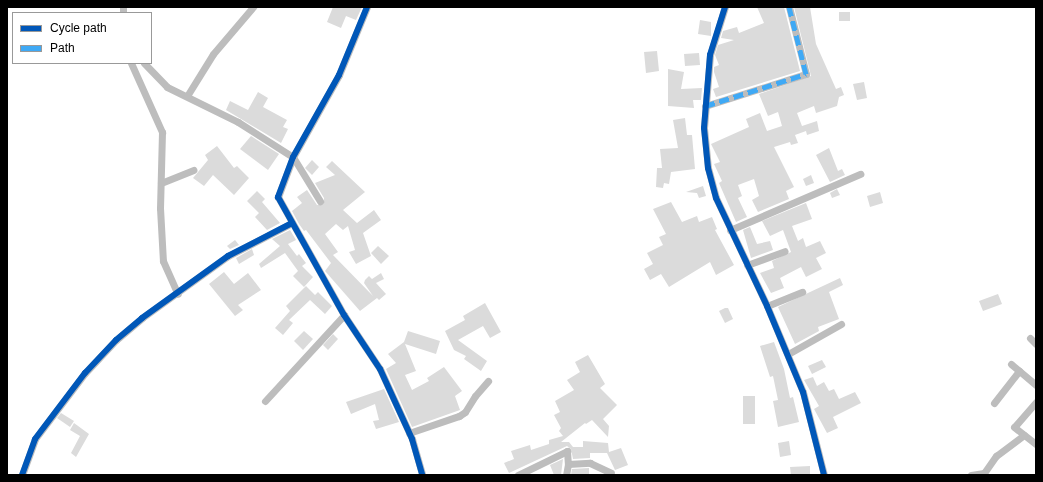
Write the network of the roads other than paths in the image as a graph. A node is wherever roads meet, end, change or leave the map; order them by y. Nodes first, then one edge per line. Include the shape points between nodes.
1 (253, 7) edge
2 (367, 7) edge
3 (725, 7) edge
4 (789, 7) edge
5 (131, 64) edge
6 (145, 64) edge
7 (187, 96) junction
8 (705, 106) junction
9 (293, 157) junction
10 (194, 170) dead end
11 (860, 174) dead end
12 (161, 183) junction
13 (320, 201) dead end
14 (292, 223) junction
15 (730, 230) junction
16 (785, 251) dead end
17 (747, 265) junction
18 (802, 292) dead end
19 (178, 294) junction
20 (767, 306) junction
21 (344, 315) junction
22 (841, 324) dead end
23 (1030, 338) dead end
24 (1036, 344) edge
25 (788, 354) junction
26 (1011, 364) dead end
27 (1019, 371) junction
28 (488, 381) dead end
29 (1036, 385) edge
30 (265, 401) dead end
31 (1036, 402) edge
32 (994, 403) dead end
33 (409, 432) junction
34 (1024, 435) junction
35 (1036, 444) edge
36 (568, 464) junction
37 (611, 473) dead end
38 (22, 475) edge
39 (422, 475) edge
40 (518, 475) edge
41 (566, 475) edge
42 (824, 475) edge
43 (971, 475) edge

1 - 7 street via 213,54
2 - 9 street via 339,75
3 - 8 street via 712,41
4 - 8 street via 806,74
5 - 12 street via 162,132
6 - 7 street via 162,84
7 - 9 street via 238,122
8 - 15 street via 708,168 716,198
9 - 13 street
9 - 14 street via 278,196
10 - 12 street
11 - 15 street
12 - 19 street via 164,261
14 - 19 street via 228,256
14 - 21 street
15 - 17 street
16 - 17 street
17 - 20 street
18 - 20 street
19 - 38 street via 142,318 85,373 32,443
20 - 25 street
21 - 30 street
21 - 33 street via 380,369
22 - 25 street
23 - 24 street
25 - 42 street via 803,392
26 - 27 street
27 - 29 street
27 - 32 street
28 - 33 street via 474,396 465,412
31 - 34 street via 1014,427
33 - 39 street
34 - 35 street
34 - 43 street via 996,456 984,473
36 - 37 street via 590,463
36 - 40 street via 567,451
36 - 41 street

